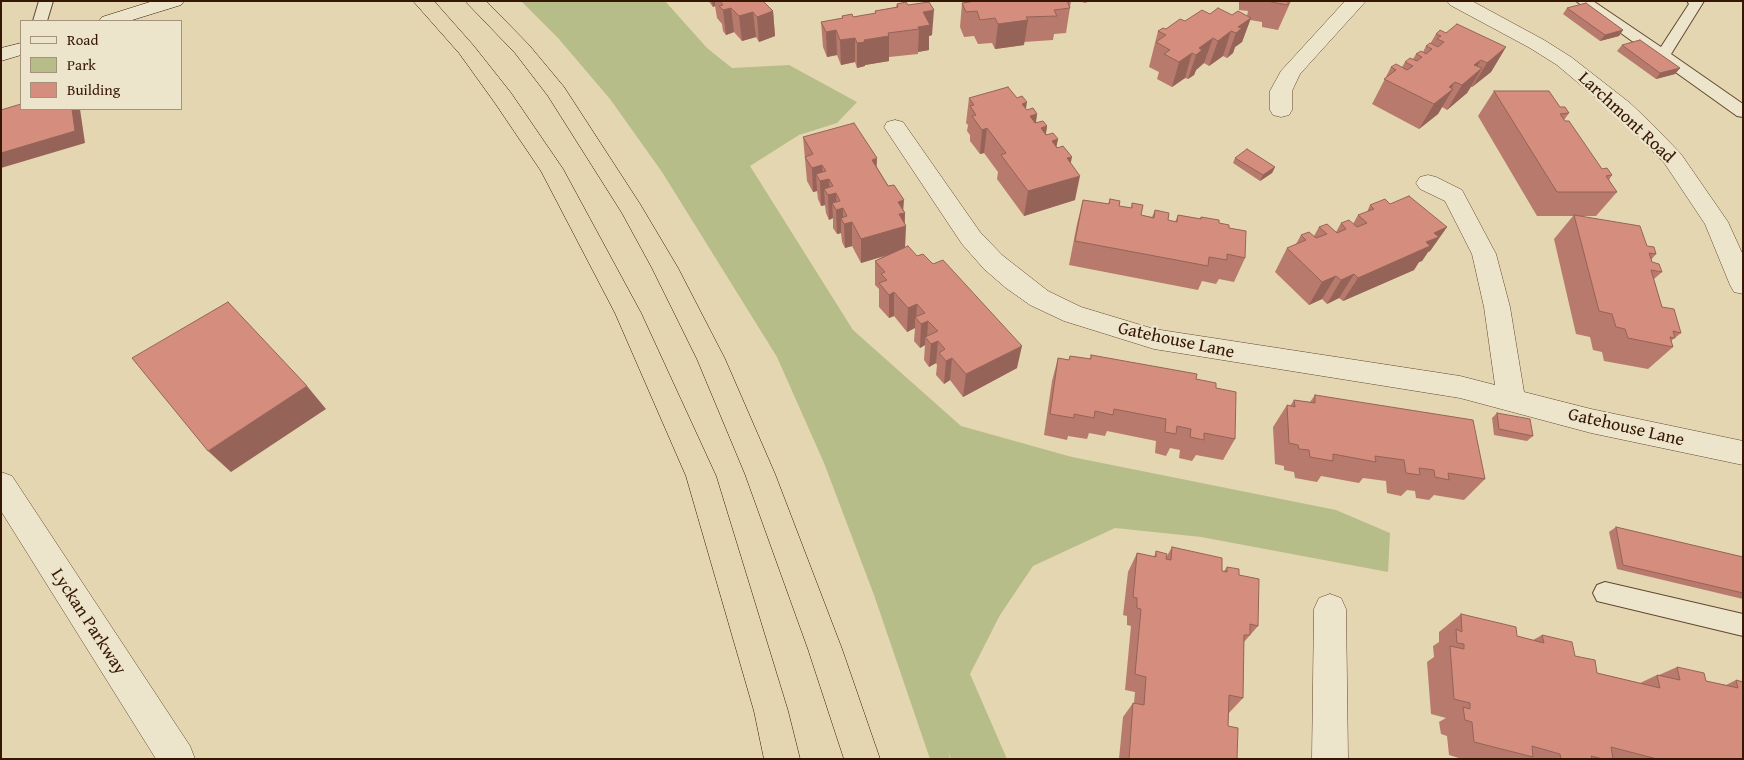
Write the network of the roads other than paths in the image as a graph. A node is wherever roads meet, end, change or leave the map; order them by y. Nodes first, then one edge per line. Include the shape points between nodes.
1 (46, 1) edge
2 (174, 1) edge
3 (423, 1) edge
4 (474, 1) edge
5 (1356, 1) edge
6 (1457, 1) edge
7 (1583, 1) edge
8 (1694, 1) edge
9 (40, 20) edge
10 (112, 20) edge
11 (20, 49) edge
12 (1, 55) edge
13 (1663, 55) junction
14 (1281, 110) dead end
15 (1743, 112) edge
16 (895, 127) dead end
17 (1428, 183) dead end
18 (1743, 285) edge
19 (1510, 400) junction
20 (1743, 453) edge
21 (1, 485) edge
22 (1605, 593) dead end
23 (1330, 609) dead end
24 (1743, 625) edge
25 (177, 759) edge
26 (782, 759) edge
27 (862, 759) edge
28 (1330, 759) edge

1 - 9 lane
2 - 10 street
3 - 26 highway via 466,49 545,161 628,313 701,476
4 - 27 highway via 522,49 556,92 665,268 711,359 760,474
5 - 14 street via 1291,71 1280,91
6 - 18 street, Larchmont Road via 1564,61 1638,124 1673,159 1716,222
7 - 13 lane
8 - 13 lane via 1697,2
11 - 12 street
13 - 15 lane
16 - 19 street, Gatehouse Lane via 971,238 993,262 1039,298 1073,314 1154,339 1460,387
17 - 19 street via 1454,196 1484,254 1497,306
19 - 20 street, Gatehouse Lane
21 - 25 street, Lyckan Parkway
22 - 24 lane
23 - 28 street

